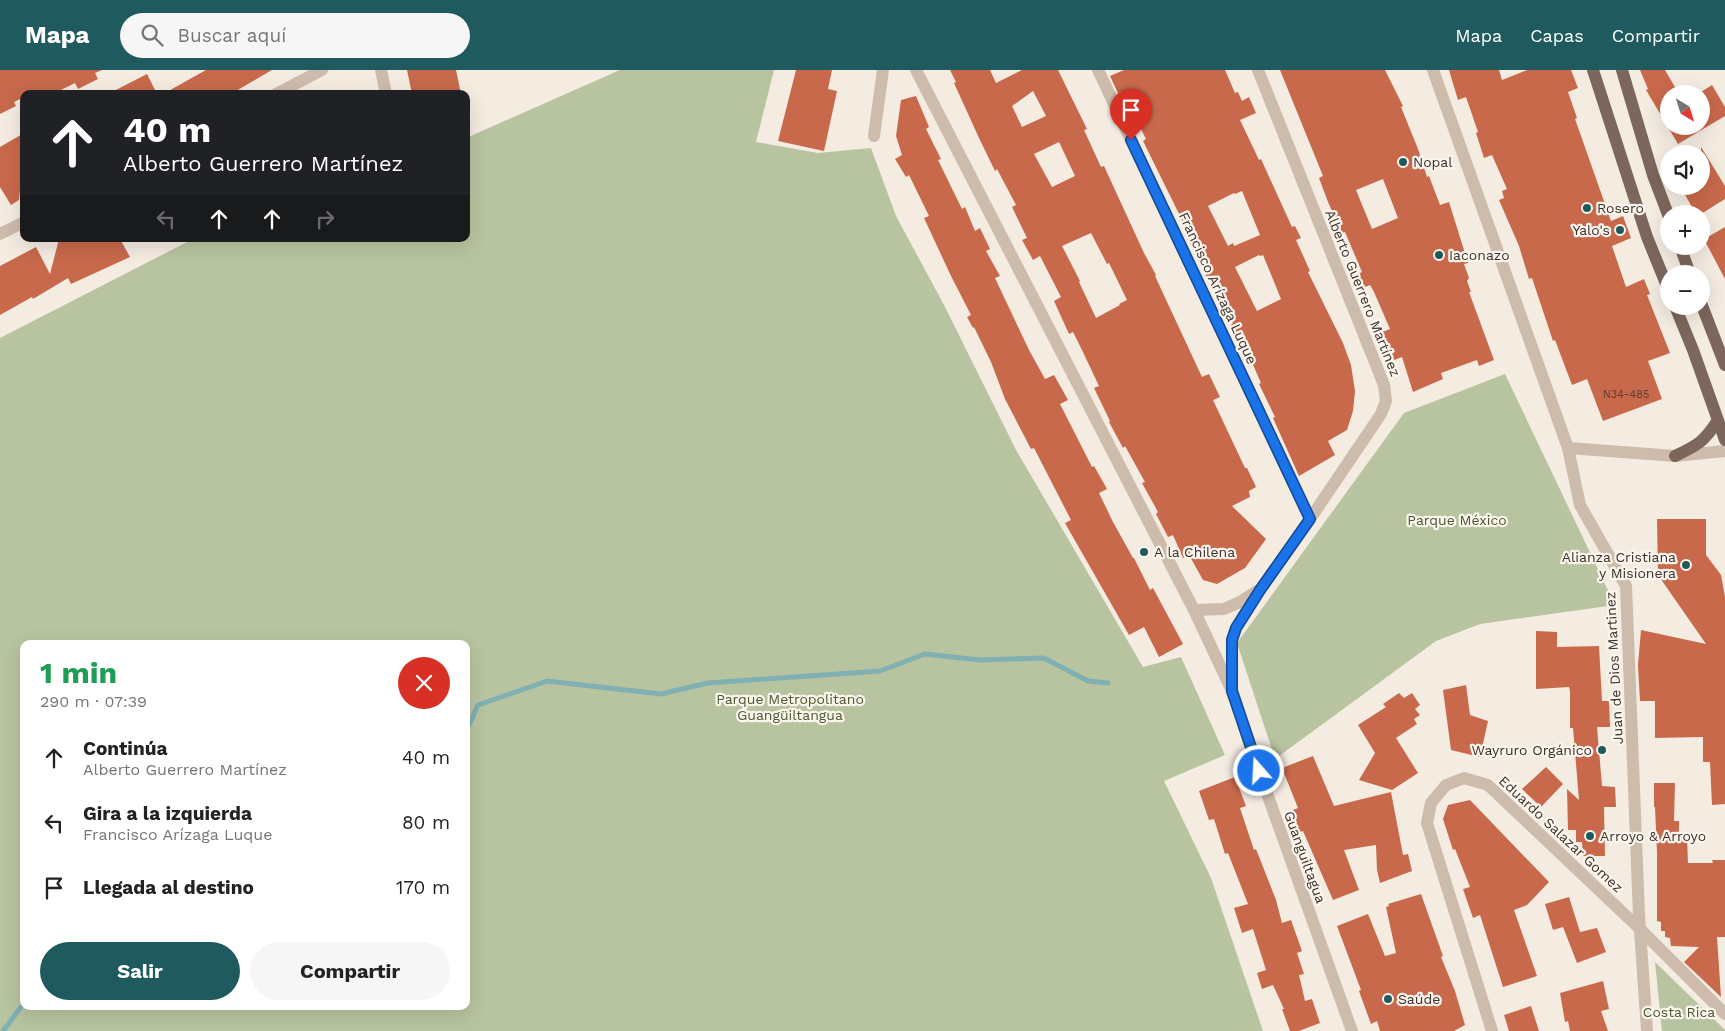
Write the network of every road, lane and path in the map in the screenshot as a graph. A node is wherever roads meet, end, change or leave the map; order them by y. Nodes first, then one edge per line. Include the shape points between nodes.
1 (322, 70) edge
2 (381, 70) edge
3 (883, 70) edge
4 (916, 70) edge
5 (1098, 70) edge
6 (1258, 70) edge
7 (1433, 70) edge
8 (1592, 70) edge
9 (1622, 70) edge
10 (284, 90) edge
11 (385, 90) edge
12 (874, 136) dead end
13 (1664, 205) edge
14 (20, 224) edge
15 (0, 234) edge
16 (1660, 270) edge
17 (1678, 315) edge
18 (1706, 315) edge
19 (1725, 365) edge
20 (1718, 420) junction
21 (1725, 440) edge
22 (1568, 448) junction
23 (1725, 451) edge
24 (1675, 456) junction
25 (1310, 519) junction
26 (1260, 590) junction
27 (1194, 610) junction
28 (1232, 691) junction
29 (1640, 929) junction
30 (1725, 1014) edge
31 (1352, 1031) edge
32 (1492, 1031) edge
33 (1647, 1031) edge

1 - 10 street
2 - 11 street
3 - 12 street
4 - 27 street, Guanguiltagua
5 - 25 street, Francisco Arízaga Luque
6 - 25 street, Alberto Guerrero Martínez via 1384,384 1386,401 1381,414
7 - 22 street, Juan de Dios Martinez
8 - 16 main road via 1646,237
9 - 13 main road
14 - 15 street
17 - 20 main road
18 - 19 main road
20 - 21 main road
20 - 24 main road via 1697,446
22 - 24 street
22 - 29 street, Juan de Dios Martinez via 1580,505 1626,586
23 - 24 street
25 - 26 street, Alberto Guerrero Martínez
26 - 27 street, Alberto Guerrero Martínez via 1224,609
26 - 28 street, Alberto Guerrero Martínez via 1232,640
27 - 28 street, Guanguiltagua
28 - 31 street, Guanguiltagua
29 - 30 street, Eduardo Salazar Gomez
29 - 32 street, Eduardo Salazar Gomez via 1488,785 1464,778 1446,785 1431,803 1426,823
29 - 33 street, Juan de Dios Martinez

